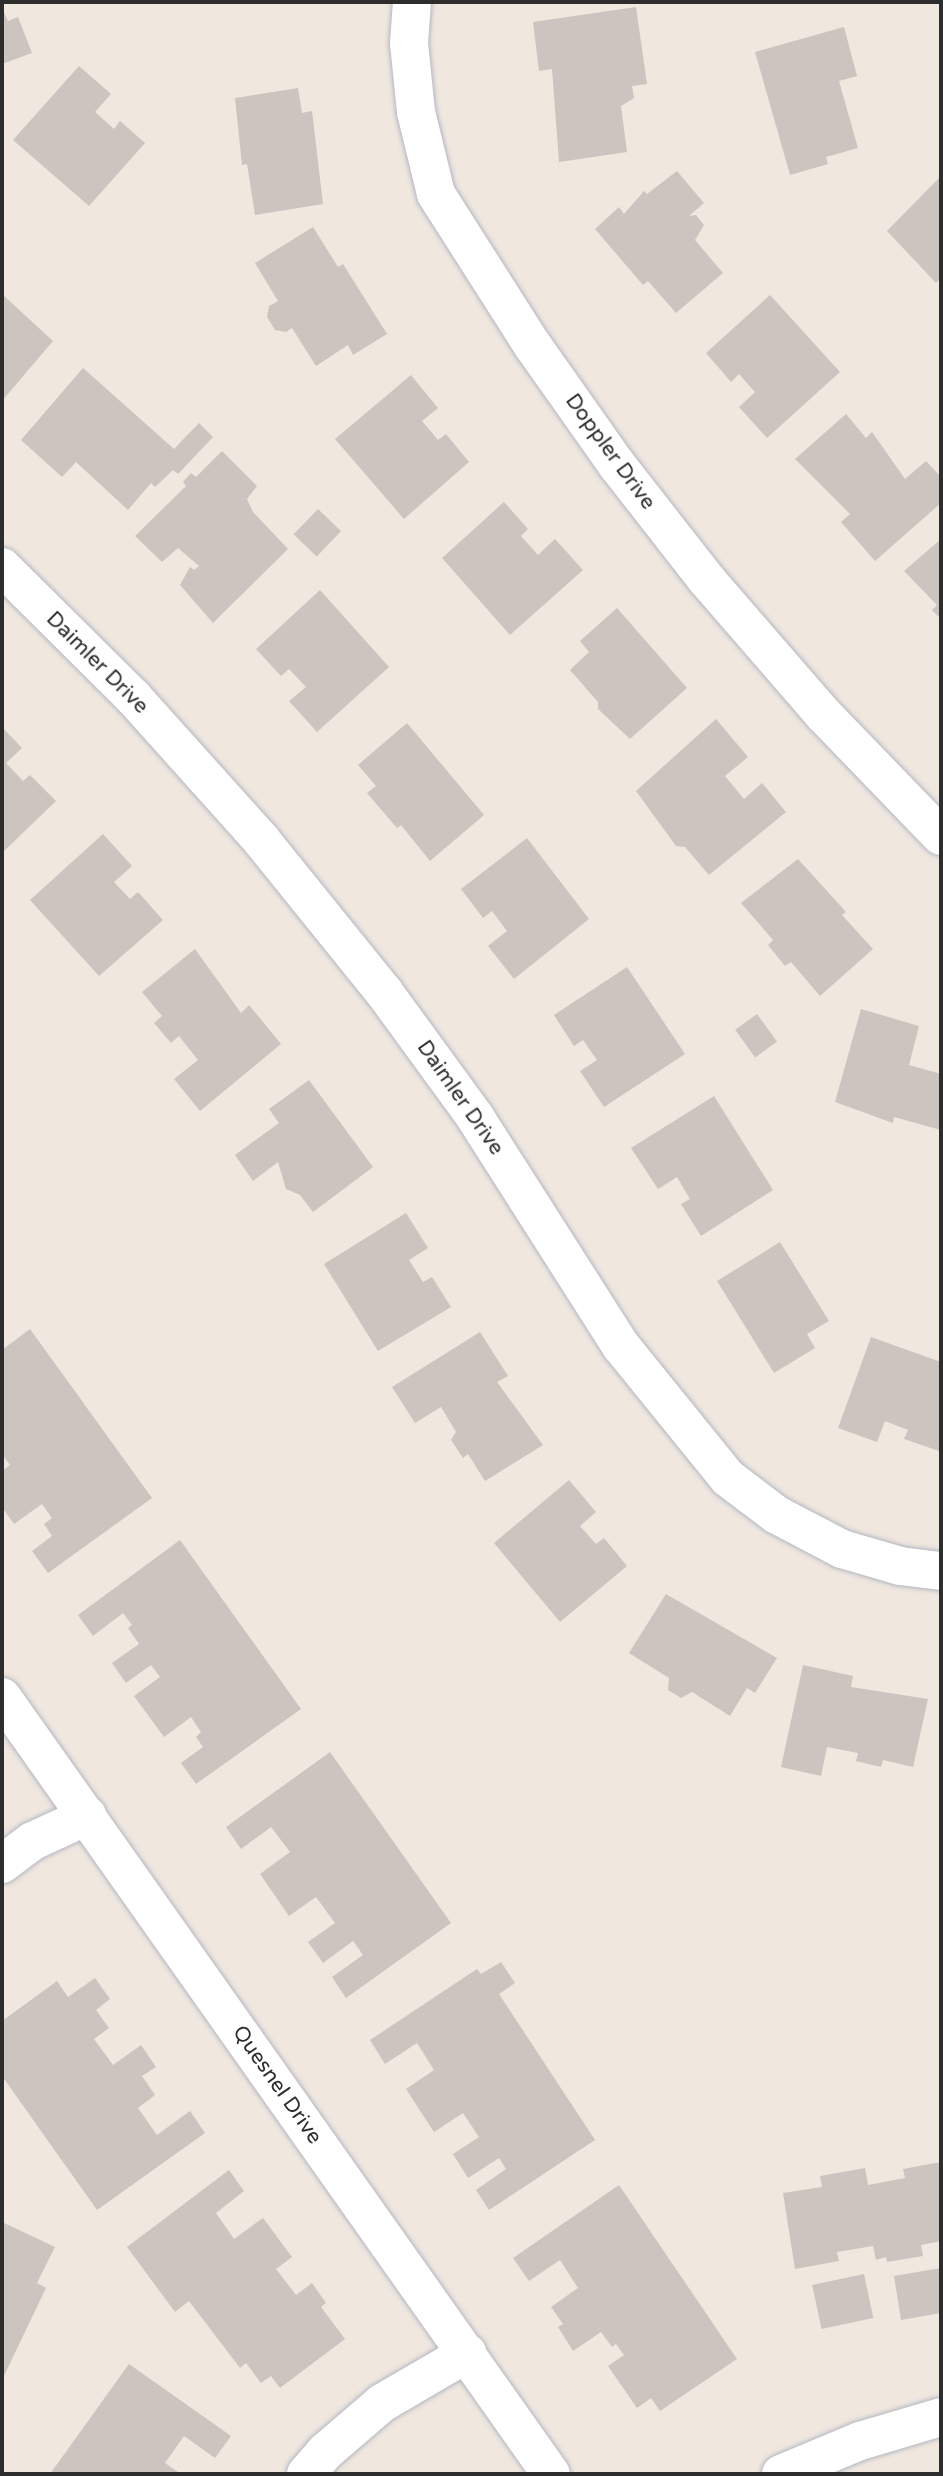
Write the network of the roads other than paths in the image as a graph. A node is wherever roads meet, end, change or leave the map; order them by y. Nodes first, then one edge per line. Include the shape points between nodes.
1 (412, 2) edge
2 (2, 567) edge
3 (941, 836) edge
4 (941, 1571) edge
5 (2, 1697) edge
6 (87, 1816) junction
7 (2, 1864) edge
8 (468, 2353) junction
9 (941, 2417) edge
10 (306, 2474) edge
11 (551, 2474) edge
12 (781, 2474) edge

1 - 3 street, Doppler Drive via 409,43 416,112 436,194 533,346 706,579 824,715
2 - 4 street, Daimler Drive via 133,697 262,841 384,992 475,1117 621,1346 728,1478 777,1515 842,1549 901,1566
5 - 6 street, Quesnel Drive
6 - 7 street via 33,1841
6 - 8 street, Quesnel Drive
8 - 10 street via 382,2403
8 - 11 street, Quesnel Drive
9 - 12 street via 860,2441

